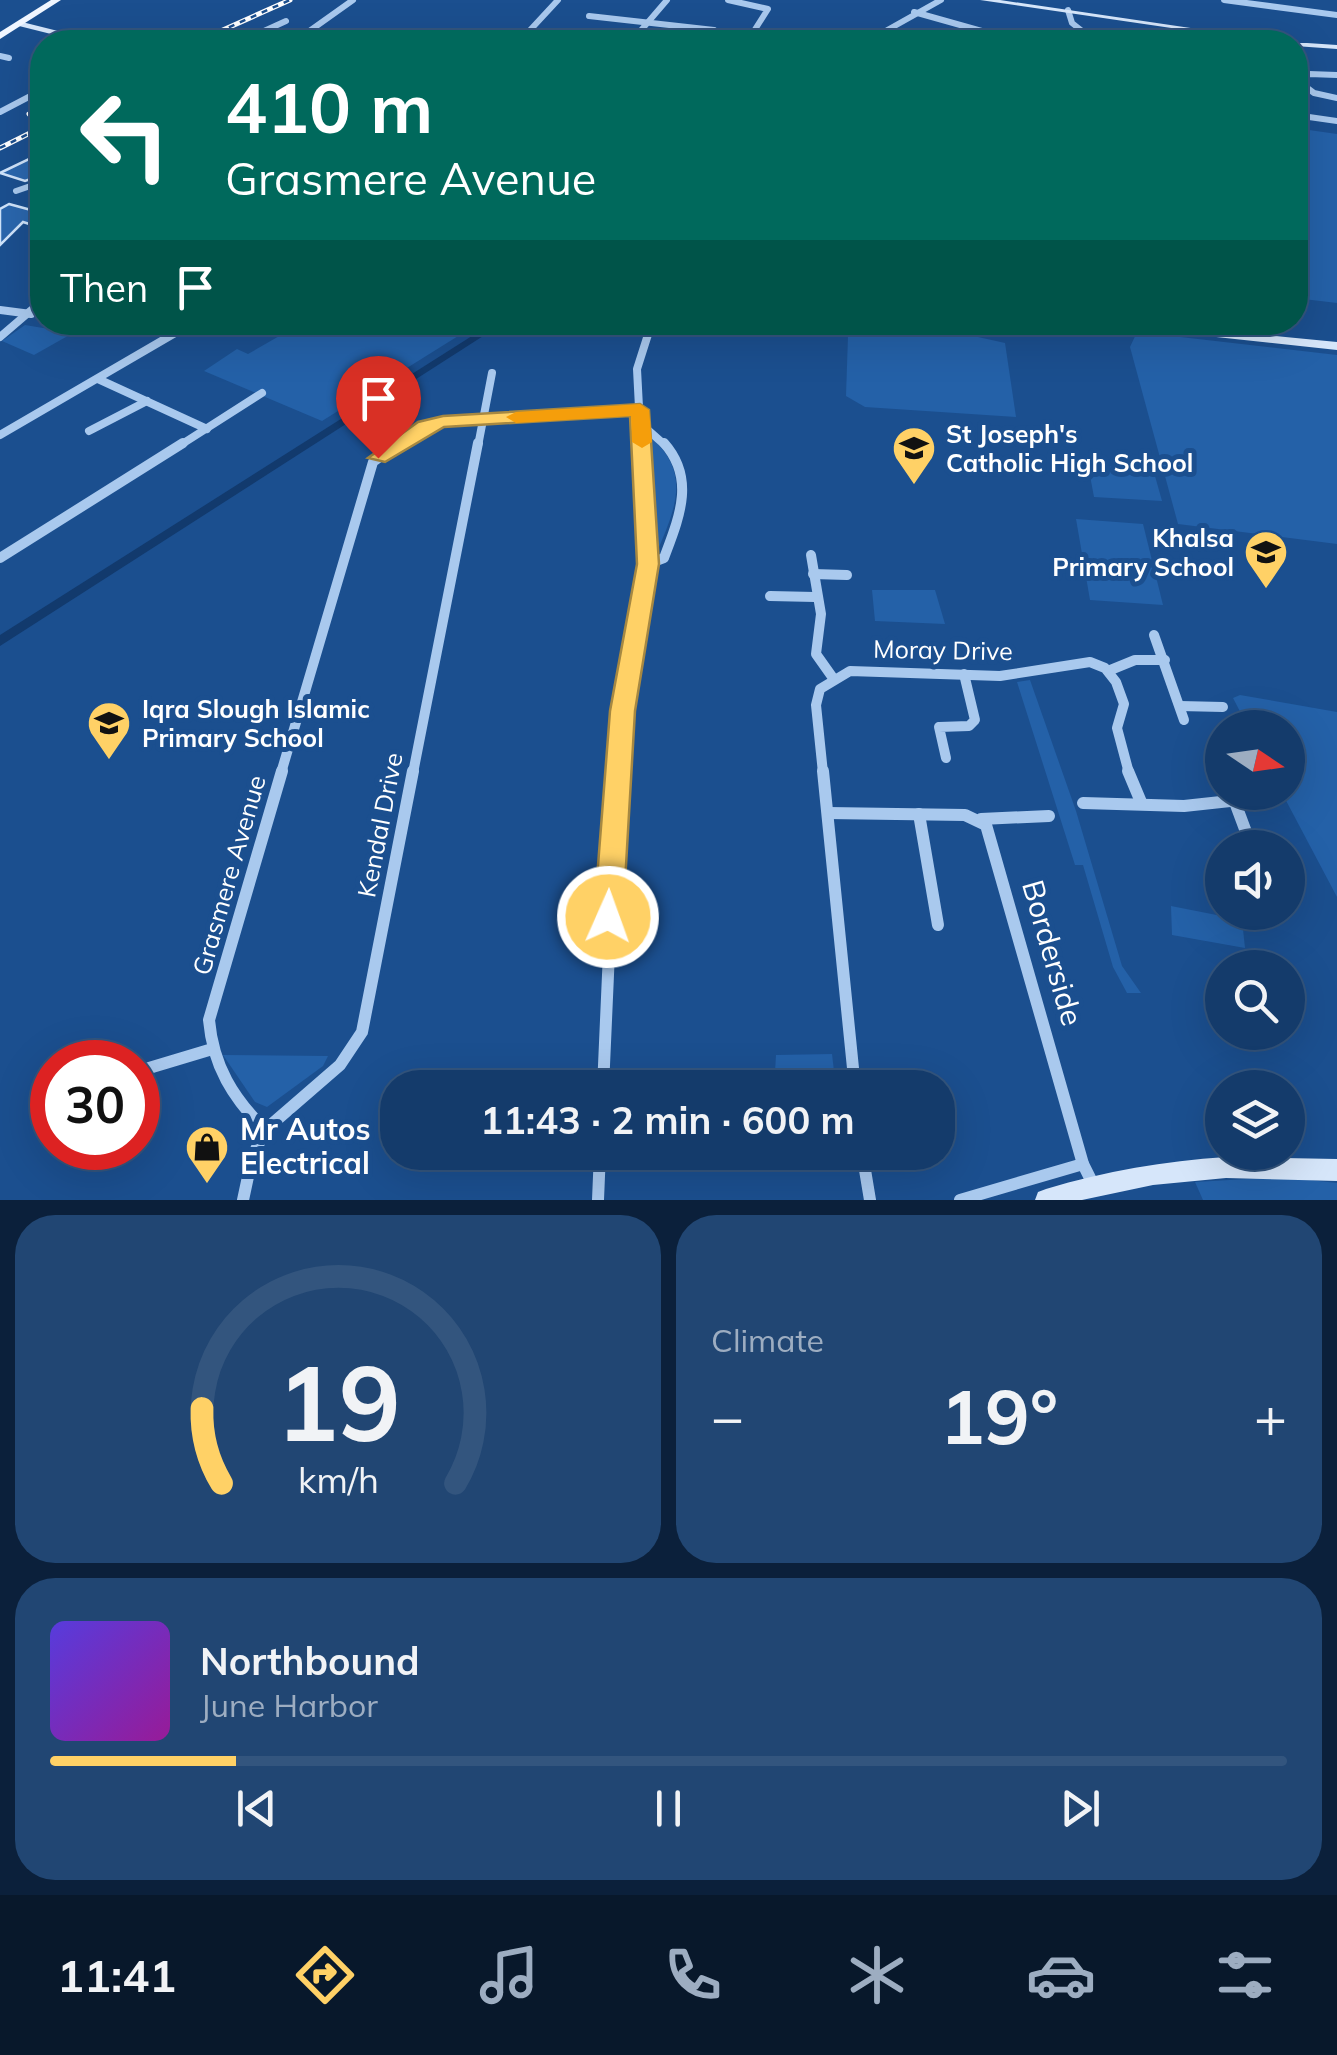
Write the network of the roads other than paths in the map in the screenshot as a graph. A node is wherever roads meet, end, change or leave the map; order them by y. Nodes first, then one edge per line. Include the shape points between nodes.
1 (57, 0) edge
2 (352, 0) edge
3 (558, 0) edge
4 (667, 0) edge
5 (728, 0) edge
6 (940, 0) edge
7 (987, 0) edge
8 (1224, 0) edge
9 (1250, 2) edge
10 (43, 4) edge
11 (1046, 4) edge
12 (1068, 10) junction
13 (914, 12) junction
14 (1337, 15) edge
15 (588, 16) dead end
16 (286, 21) dead end
17 (648, 23) junction
18 (2, 26) edge
19 (25, 27) junction
20 (34, 30) edge
21 (52, 30) edge
22 (266, 30) edge
23 (311, 30) edge
24 (532, 30) edge
25 (642, 30) edge
26 (714, 30) dead end
27 (755, 30) edge
28 (885, 30) edge
29 (975, 30) edge
30 (1080, 30) edge
31 (1201, 30) edge
32 (1308, 45) edge
33 (1337, 47) edge
34 (0, 56) edge
35 (9, 58) dead end
36 (1308, 75) edge
37 (1337, 76) edge
38 (1308, 88) edge
39 (30, 96) edge
40 (1337, 98) edge
41 (0, 112) edge
42 (1308, 116) edge
43 (1337, 121) edge
44 (30, 186) edge
45 (16, 191) dead end
46 (0, 310) edge
47 (30, 314) edge
48 (30, 315) edge
49 (172, 335) edge
50 (646, 335) edge
51 (1236, 335) edge
52 (0, 337) edge
53 (1337, 346) edge
54 (492, 373) dead end
55 (98, 379) junction
56 (262, 393) dead end
57 (147, 401) junction
58 (640, 416) junction
59 (485, 419) junction
60 (93, 426) dead end
61 (207, 429) junction
62 (0, 435) edge
63 (812, 555) dead end
64 (0, 558) edge
65 (648, 564) junction
66 (813, 574) junction
67 (847, 574) dead end
68 (770, 596) dead end
69 (815, 597) junction
70 (1154, 635) dead end
71 (1165, 660) junction
72 (1108, 671) junction
73 (964, 674) junction
74 (832, 678) junction
75 (1180, 706) junction
76 (1223, 707) dead end
77 (1184, 720) dead end
78 (946, 758) dead end
79 (1140, 802) junction
80 (1205, 802) edge
81 (1083, 803) dead end
82 (828, 813) junction
83 (920, 814) junction
84 (1049, 816) dead end
85 (981, 819) junction
86 (938, 925) dead end
87 (210, 1050) junction
88 (160, 1065) edge
89 (603, 1070) edge
90 (853, 1070) edge
91 (265, 1130) junction
92 (599, 1170) edge
93 (865, 1170) edge
94 (1337, 1170) edge
95 (1088, 1174) junction
96 (243, 1200) edge
97 (598, 1200) edge
98 (870, 1200) edge
99 (960, 1200) edge
100 (1046, 1200) edge

1 - 10 main road
2 - 23 street
3 - 24 street
4 - 17 street
5 - 27 street via 768,9
6 - 13 street
7 - 11 street
8 - 9 street
9 - 14 street
10 - 18 main road
10 - 19 main road
11 - 12 street
12 - 30 street
12 - 31 street
13 - 28 street
13 - 29 street
15 - 17 street
16 - 22 street
17 - 25 street
17 - 26 street
18 - 19 main road
19 - 20 street
19 - 21 street
32 - 33 street
34 - 35 street
36 - 37 street
38 - 40 street
39 - 41 street
42 - 43 street
44 - 45 street
46 - 47 street
48 - 52 street
49 - 55 street
50 - 58 street via 640,350
51 - 53 street
54 - 59 street, Kendal Drive
55 - 57 street
55 - 62 street
56 - 61 street
57 - 60 street
57 - 61 street
58 - 59 street, Grasmere Avenue
58 - 65 street
58 - 65 street via 674,451 685,480 664,558
59 - 87 street, Grasmere Avenue via 425,426 369,471 209,1020
59 - 91 street, Kendal Drive via 362,1032 340,1065
61 - 64 street
63 - 66 street
65 - 89 street via 614,794
66 - 67 street
66 - 69 street
68 - 69 street
69 - 74 street via 821,614 816,654
70 - 71 street
71 - 72 street via 1134,660
71 - 75 street
72 - 73 street, Moray Drive via 1064,659 1025,674
72 - 79 street via 1120,684 1124,704 1114,720 1115,737
73 - 74 street, Moray Drive via 850,670
73 - 78 street via 975,720 970,726 940,726
74 - 82 street via 816,705
75 - 76 street
75 - 77 street
79 - 80 street
79 - 81 street
82 - 83 street
82 - 90 street
83 - 85 street
83 - 86 street
84 - 85 street
85 - 95 street, Borderside
87 - 88 street
87 - 91 street via 224,1084
91 - 96 street, Kendal Drive
92 - 97 street
93 - 98 street
94 - 95 street
95 - 99 street
95 - 100 street

